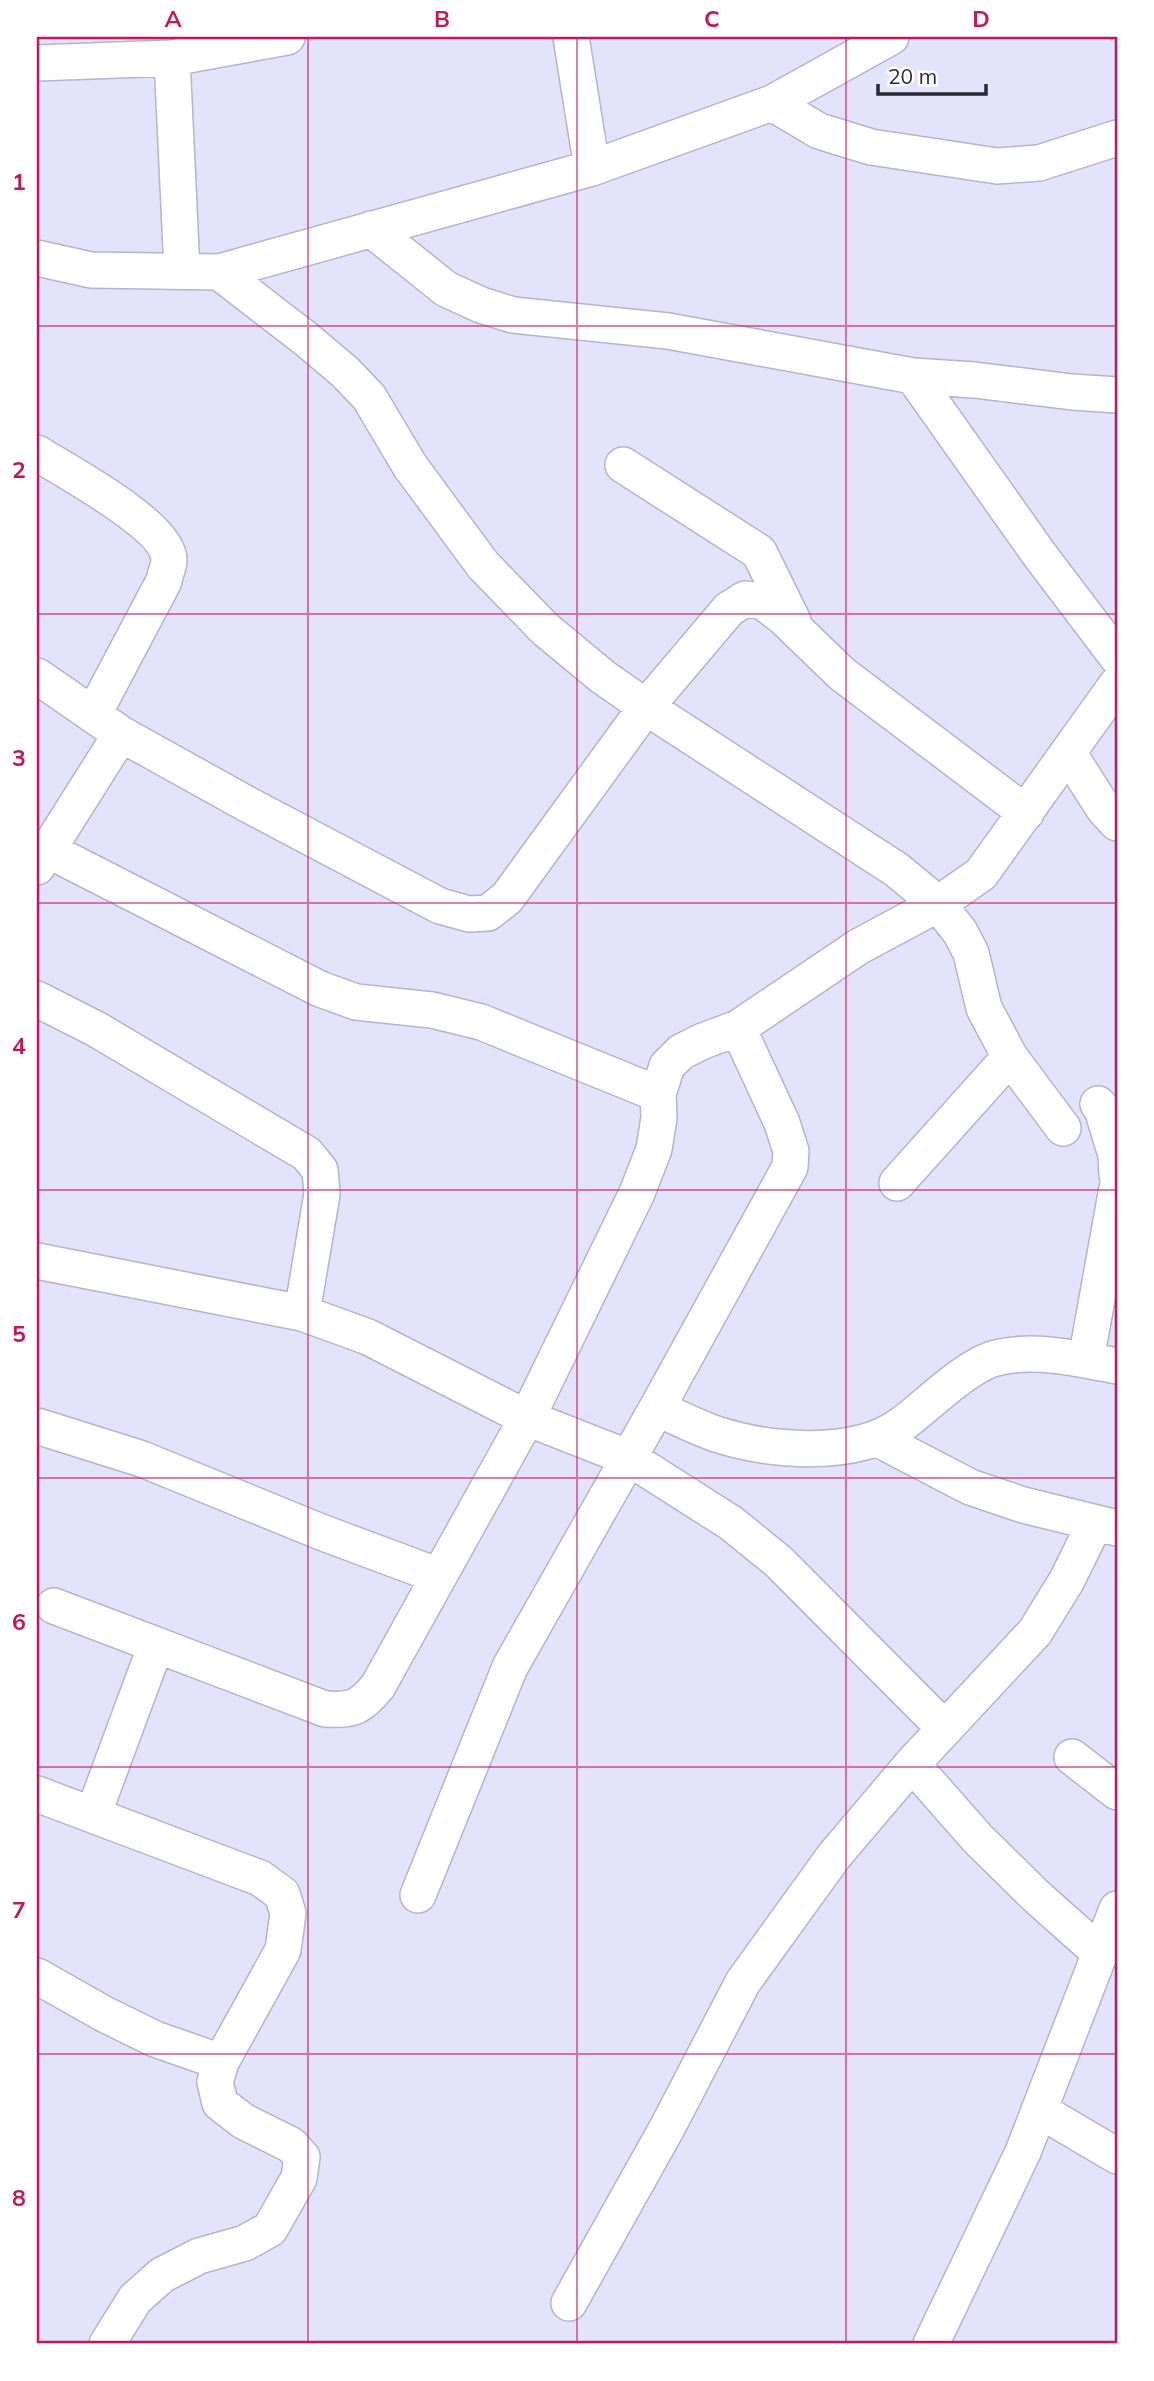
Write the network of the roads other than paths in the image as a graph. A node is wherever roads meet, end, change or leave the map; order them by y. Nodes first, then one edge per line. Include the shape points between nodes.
1 (287, 37) edge
2 (571, 37) edge
3 (891, 37) edge
4 (191, 49) edge
5 (37, 63) edge
6 (772, 103) junction
7 (1117, 138) edge
8 (592, 168) junction
9 (371, 229) junction
10 (37, 258) edge
11 (182, 271) junction
12 (219, 272) junction
13 (913, 376) junction
14 (1117, 395) edge
15 (37, 453) edge
16 (623, 465) dead end
17 (798, 631) junction
18 (1117, 657) edge
19 (37, 676) edge
20 (1117, 684) edge
21 (646, 707) junction
22 (107, 725) junction
23 (1069, 754) junction
24 (1026, 813) junction
25 (1117, 823) edge
26 (42, 858) edge
27 (938, 904) junction
28 (37, 999) edge
29 (738, 1028) junction
30 (1010, 1057) junction
31 (658, 1094) junction
32 (1098, 1104) dead end
33 (1063, 1128) dead end
34 (1117, 1175) edge
35 (897, 1183) dead end
36 (1117, 1188) edge
37 (37, 1260) edge
38 (302, 1313) junction
39 (1102, 1363) edge
40 (657, 1408) junction
41 (527, 1418) junction
42 (37, 1426) edge
43 (878, 1439) junction
44 (629, 1458) junction
45 (1106, 1526) edge
46 (439, 1576) junction
47 (54, 1606) dead end
48 (156, 1645) junction
49 (945, 1730) junction
50 (1072, 1757) dead end
51 (912, 1764) junction
52 (1117, 1792) edge
53 (37, 1794) edge
54 (93, 1815) junction
55 (418, 1895) dead end
56 (1117, 1909) edge
57 (1100, 1953) junction
58 (37, 1976) edge
59 (221, 2062) junction
60 (1040, 2110) junction
61 (1117, 2156) edge
62 (569, 2302) dead end
63 (107, 2344) edge
64 (931, 2344) edge

1 - 4 street
2 - 8 street
3 - 6 street
4 - 5 street
4 - 11 street
6 - 7 street via 819,131 871,147 997,166 1039,163
6 - 8 street
8 - 9 street
9 - 12 street
9 - 13 street via 446,289 513,315 668,331
10 - 11 street via 91,270
11 - 12 street
12 - 21 street via 361,388 410,466 483,565 545,629
13 - 14 street
13 - 18 street
15 - 22 street via 131,512 161,540 169,558
16 - 17 street via 759,552
17 - 21 street via 762,601 745,599 729,609
17 - 24 street via 842,674
19 - 22 street
20 - 23 street
21 - 22 street via 507,898 488,913 469,914 440,906
21 - 27 street via 897,870
22 - 26 street
23 - 24 street
23 - 25 street
24 - 27 street via 981,874
26 - 31 street via 320,989 356,1002 432,1010 481,1022
27 - 29 street via 858,947
27 - 30 street via 971,953 984,1009
28 - 38 street via 307,1154 320,1170 323,1194
29 - 31 street via 681,1052 667,1066
29 - 40 street via 782,1123 791,1151 790,1167
30 - 33 street
30 - 35 street
31 - 41 street via 654,1149 637,1193
32 - 34 street via 1116,1155
36 - 39 street
37 - 38 street
38 - 41 street via 368,1337
39 - 43 street via 1024,1353 994,1358
40 - 43 street via 715,1434 761,1446 828,1448
40 - 44 street
41 - 44 street
41 - 46 street
42 - 46 street via 142,1459
43 - 45 street via 971,1486
44 - 49 street via 732,1523 779,1562
44 - 55 street via 510,1667
45 - 49 street via 1035,1632
46 - 48 street via 378,1686 363,1704 343,1710 325,1709
47 - 48 street
48 - 54 street
49 - 51 street
50 - 52 street
51 - 57 street via 978,1839
51 - 62 street via 834,1856 743,1982
53 - 54 street
54 - 59 street via 260,1878 282,1894 288,1913 283,1950
56 - 57 street
57 - 60 street
58 - 59 street via 155,2039
59 - 63 street via 215,2082 220,2103 243,2121 291,2145 302,2157 299,2178 270,2229 162,2275 135,2299
60 - 61 street
60 - 64 street

